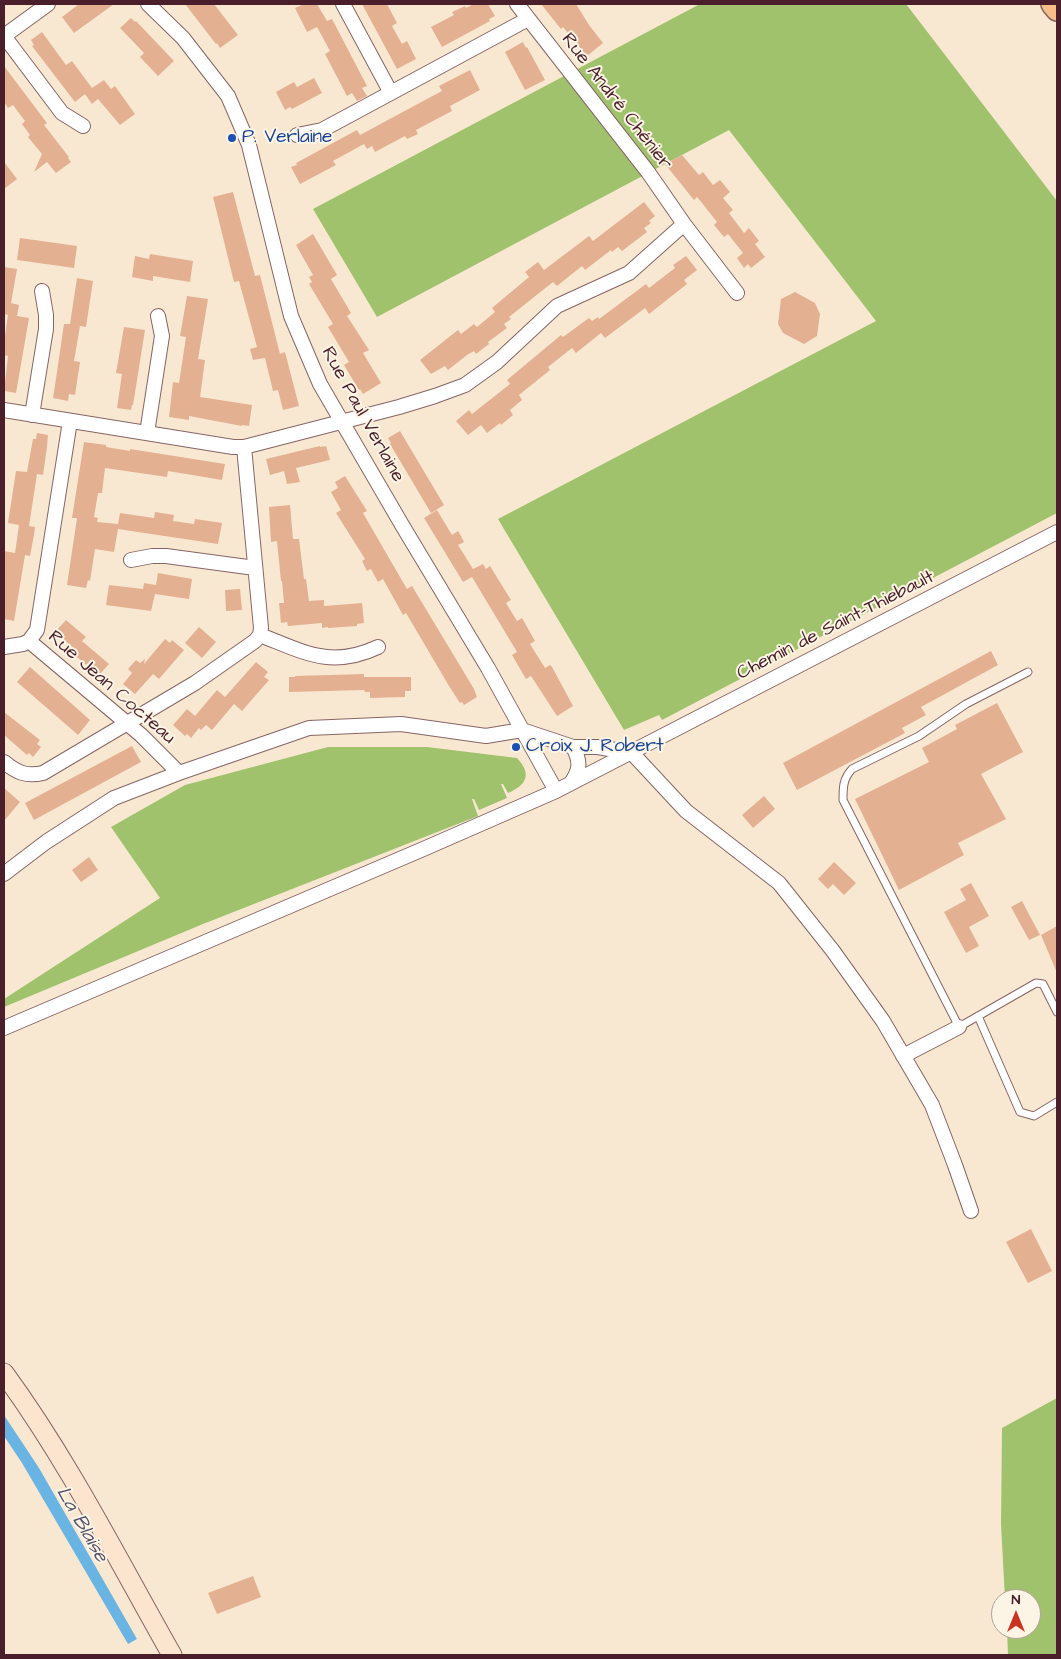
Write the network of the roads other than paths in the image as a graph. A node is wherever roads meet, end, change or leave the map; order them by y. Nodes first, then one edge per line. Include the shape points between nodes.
1 (48, 4) edge
2 (148, 4) edge
3 (343, 4) edge
4 (517, 4) edge
5 (1052, 4) edge
6 (1057, 10) edge
7 (528, 19) junction
8 (390, 93) junction
9 (83, 126) dead end
10 (297, 135) dead end
11 (684, 224) junction
12 (42, 291) dead end
13 (737, 293) dead end
14 (158, 316) dead end
15 (4, 410) edge
16 (32, 415) junction
17 (70, 421) junction
18 (342, 422) junction
19 (147, 433) junction
20 (244, 446) junction
21 (1057, 532) edge
22 (131, 560) dead end
23 (256, 568) junction
24 (260, 635) junction
25 (29, 641) junction
26 (4, 647) edge
27 (378, 647) dead end
28 (1028, 672) dead end
29 (126, 724) junction
30 (522, 730) junction
31 (573, 747) junction
32 (632, 753) junction
33 (4, 762) edge
34 (179, 773) junction
35 (571, 783) junction
36 (556, 791) junction
37 (4, 874) edge
38 (1057, 1012) edge
39 (978, 1016) junction
40 (959, 1027) junction
41 (4, 1028) edge
42 (903, 1056) junction
43 (1057, 1102) edge
44 (971, 1211) dead end
45 (4, 1373) edge
46 (172, 1655) edge

1 - 9 street via 4,36 62,113
2 - 18 street, Rue Paul Verlaine via 183,38 228,96 249,145 291,316 320,384
3 - 8 street
4 - 7 street, Rue André Chénier
5 - 6 main road
7 - 8 street
7 - 11 street, Rue André Chénier via 648,172
8 - 10 street via 322,130
11 - 13 street, Rue André Chénier
11 - 18 street via 629,272 557,306 497,362 465,384 435,396
12 - 16 street via 46,329
14 - 19 street via 162,336
15 - 16 street
16 - 17 street
17 - 19 street
17 - 25 street, Rue Jean Cocteau via 37,630
18 - 20 street
18 - 30 street, Rue Paul Verlaine
19 - 20 street
20 - 23 street
21 - 32 street, Chemin de Saint-Thiebault
22 - 23 street via 166,556
23 - 24 street
24 - 27 street via 323,658 353,656
24 - 29 street via 196,683
25 - 26 street
25 - 29 street, Rue Jean Cocteau
28 - 40 lane via 966,704 919,736 852,769 843,784 843,800
29 - 33 street via 43,773 22,774
29 - 34 street, Rue Jean Cocteau
30 - 31 street
30 - 34 street via 486,736 400,724 309,728
30 - 36 street, Rue Paul Verlaine
31 - 32 street via 598,747
31 - 35 street via 578,773
32 - 35 street, Chemin de Saint-Thiebault
32 - 42 street via 686,810 779,883 834,951 883,1021
34 - 37 street via 114,798
35 - 36 street, Chemin de Saint-Thiebault
36 - 41 street, Chemin de Saint-Thiebault
38 - 39 lane via 1043,984 1036,983
39 - 40 lane
39 - 43 lane via 1020,1112 1034,1116
40 - 42 street
42 - 44 street via 932,1105
45 - 46 street via 80,1489

